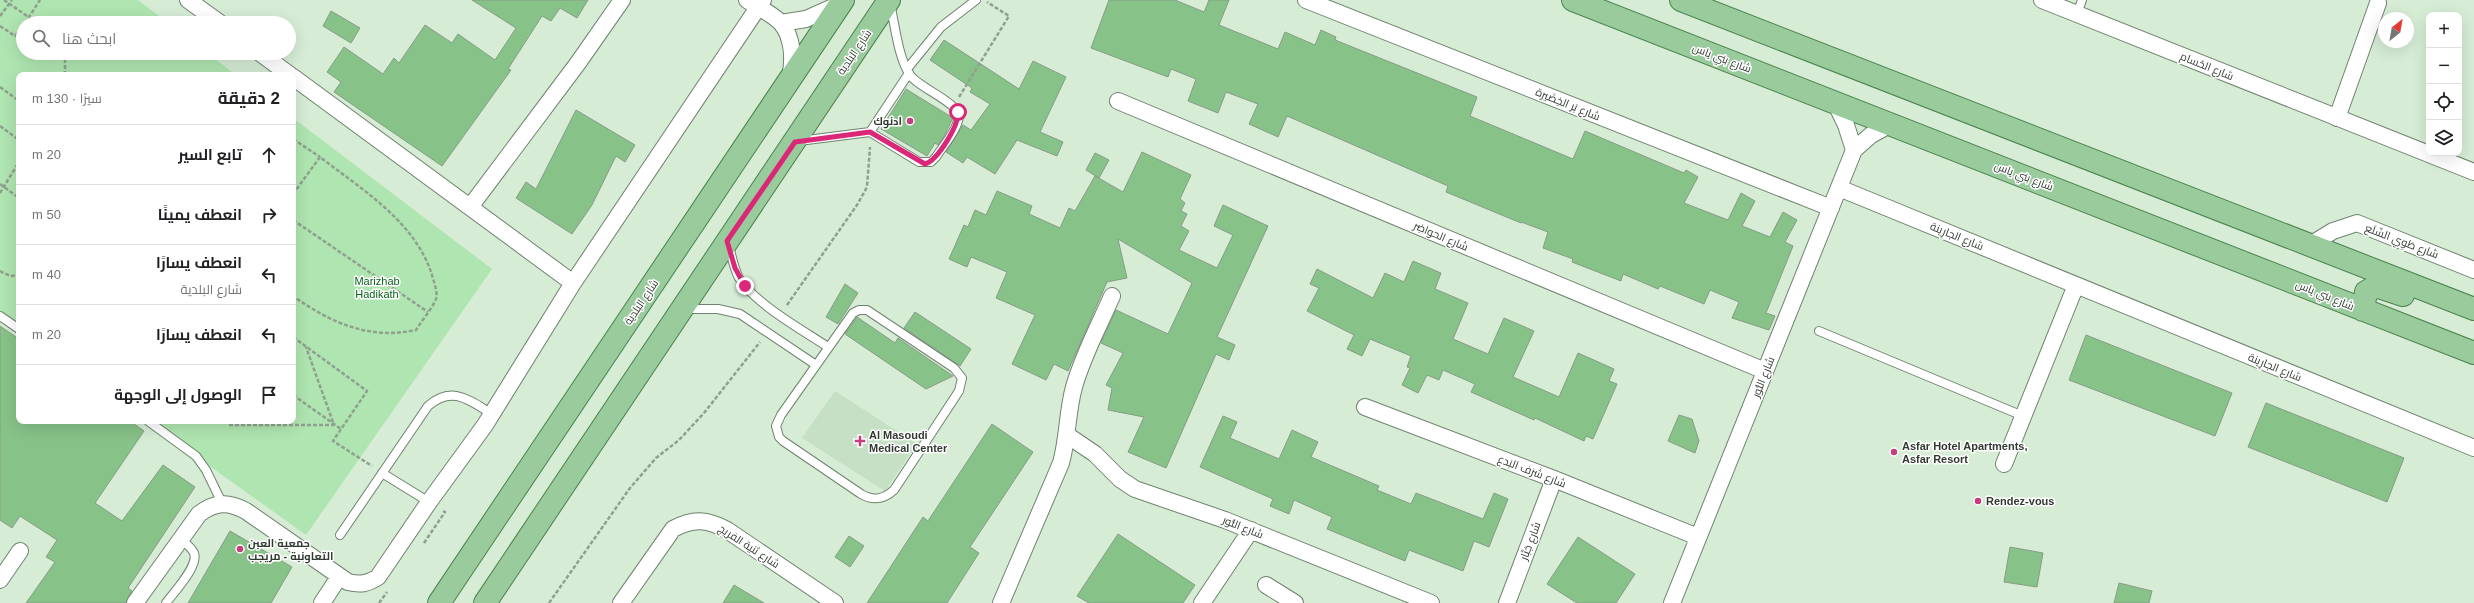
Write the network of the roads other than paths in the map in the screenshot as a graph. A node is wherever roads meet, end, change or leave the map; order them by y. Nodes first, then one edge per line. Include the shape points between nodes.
1 (188, 0) edge
2 (622, 0) edge
3 (889, 0) edge
4 (976, 0) edge
5 (1306, 0) edge
6 (1573, 0) edge
7 (1681, 0) edge
8 (2042, 0) edge
9 (842, 2) edge
10 (756, 3) edge
11 (2378, 3) dead end
12 (2079, 7) edge
13 (210, 16) edge
14 (781, 23) junction
15 (270, 60) edge
16 (908, 71) junction
17 (286, 72) edge
18 (296, 79) edge
19 (790, 79) junction
20 (1118, 101) dead end
21 (1835, 102) junction
22 (2337, 118) junction
23 (1891, 124) junction
24 (870, 132) junction
25 (795, 142) junction
26 (1854, 150) junction
27 (2474, 172) edge
28 (1839, 188) junction
29 (470, 207) junction
30 (1830, 208) junction
31 (727, 241) junction
32 (2310, 245) junction
33 (2474, 270) edge
34 (573, 283) junction
35 (2076, 285) junction
36 (1112, 296) dead end
37 (2470, 308) edge
38 (682, 309) junction
39 (2362, 310) junction
40 (0, 316) edge
41 (16, 327) edge
42 (1819, 331) dead end
43 (828, 347) junction
44 (2474, 353) edge
45 (816, 365) junction
46 (1765, 370) junction
47 (1365, 407) dead end
48 (492, 414) junction
49 (2023, 416) junction
50 (152, 424) edge
51 (1067, 435) junction
52 (2474, 448) edge
53 (2004, 464) dead end
54 (382, 473) junction
55 (1554, 479) junction
56 (429, 502) junction
57 (222, 503) junction
58 (1251, 530) junction
59 (340, 535) dead end
60 (1698, 537) junction
61 (181, 539) junction
62 (20, 551) dead end
63 (338, 577) junction
64 (0, 580) edge
65 (1266, 585) dead end
66 (1405, 599) edge
67 (135, 603) edge
68 (166, 603) edge
69 (322, 603) edge
70 (439, 603) edge
71 (485, 603) edge
72 (621, 603) edge
73 (835, 603) edge
74 (1001, 603) edge
75 (1202, 603) edge
76 (1295, 603) edge
77 (1431, 603) edge
78 (1507, 603) edge
79 (1672, 603) edge

1 - 13 street
2 - 29 street
3 - 16 lane
3 - 25 main road, شارع البلدية
4 - 16 lane via 941,27
5 - 30 street, شارع بَر الخِضَيرة
6 - 21 main road, شارع بني ياس
7 - 32 main road
8 - 12 street, شارع الحُسام
9 - 14 street via 806,19
9 - 19 main road, شارع البلدية
10 - 14 street
10 - 34 street
11 - 22 street
12 - 22 street, شارع الحُسام
14 - 19 street via 791,44 793,56
15 - 17 street
16 - 24 lane
16 - 24 lane via 917,83 954,106 959,120 932,162 925,164
18 - 29 street
19 - 70 main road, شارع البلدية
20 - 46 street, شارع الحواضِر
21 - 23 main road, شارع بني ياس
21 - 26 street
22 - 27 street, شارع الحُسام
23 - 26 street, شارع النُّور via 1871,135
23 - 39 main road, شارع بني ياس
24 - 25 lane
25 - 31 main road, شارع البلدية
26 - 28 street, شارع النُّور
28 - 30 street, شارع النُّور
28 - 35 street, شارع الجارِينة
29 - 34 street
30 - 46 street, شارع النُّور
31 - 38 main road, شارع البلدية
31 - 43 lane via 735,268 745,286 780,315
32 - 33 street, شارع طَوِي السِّلَع via 2332,231 2357,223
32 - 37 main road
34 - 48 street
35 - 49 street
35 - 52 street, شارع الجارِينة
36 - 51 street via 1073,389
37 - 39 main road via 2440,309 2376,286 2366,292
38 - 45 lane via 729,310 740,314
38 - 71 main road, شارع البلدية
39 - 44 main road, شارع بني ياس
40 - 41 lane
42 - 49 lane
43 - 45 lane
43 - 45 lane via 853,313 867,310 954,368 962,378 959,391 894,490 888,495 867,498 779,437 777,420
46 - 60 street, شارع النُّور
47 - 55 street, شارع شَرَف البَدع
48 - 54 lane via 462,397 448,394 438,397 428,406
48 - 56 street
49 - 53 street
50 - 57 lane via 196,456
51 - 58 street, شارع النُّور via 1095,454 1120,478 1136,489
51 - 74 street via 1061,463
54 - 56 lane
54 - 59 lane
55 - 60 street, شارع شَرَف البَدع
55 - 78 street, شارع جَبَّار
56 - 63 street via 378,577 360,585
57 - 61 street via 209,507 199,514
57 - 63 street via 235,505 246,511
58 - 66 street, شارع النُّور
58 - 75 street
60 - 79 street, شارع النُّور
61 - 67 street
61 - 68 lane via 192,549 194,564
62 - 64 street
63 - 69 street
65 - 76 street
66 - 77 street, شارع النُّور
72 - 73 street, شارع ثنية الفريج via 673,529 686,522 700,520 714,523 727,530

